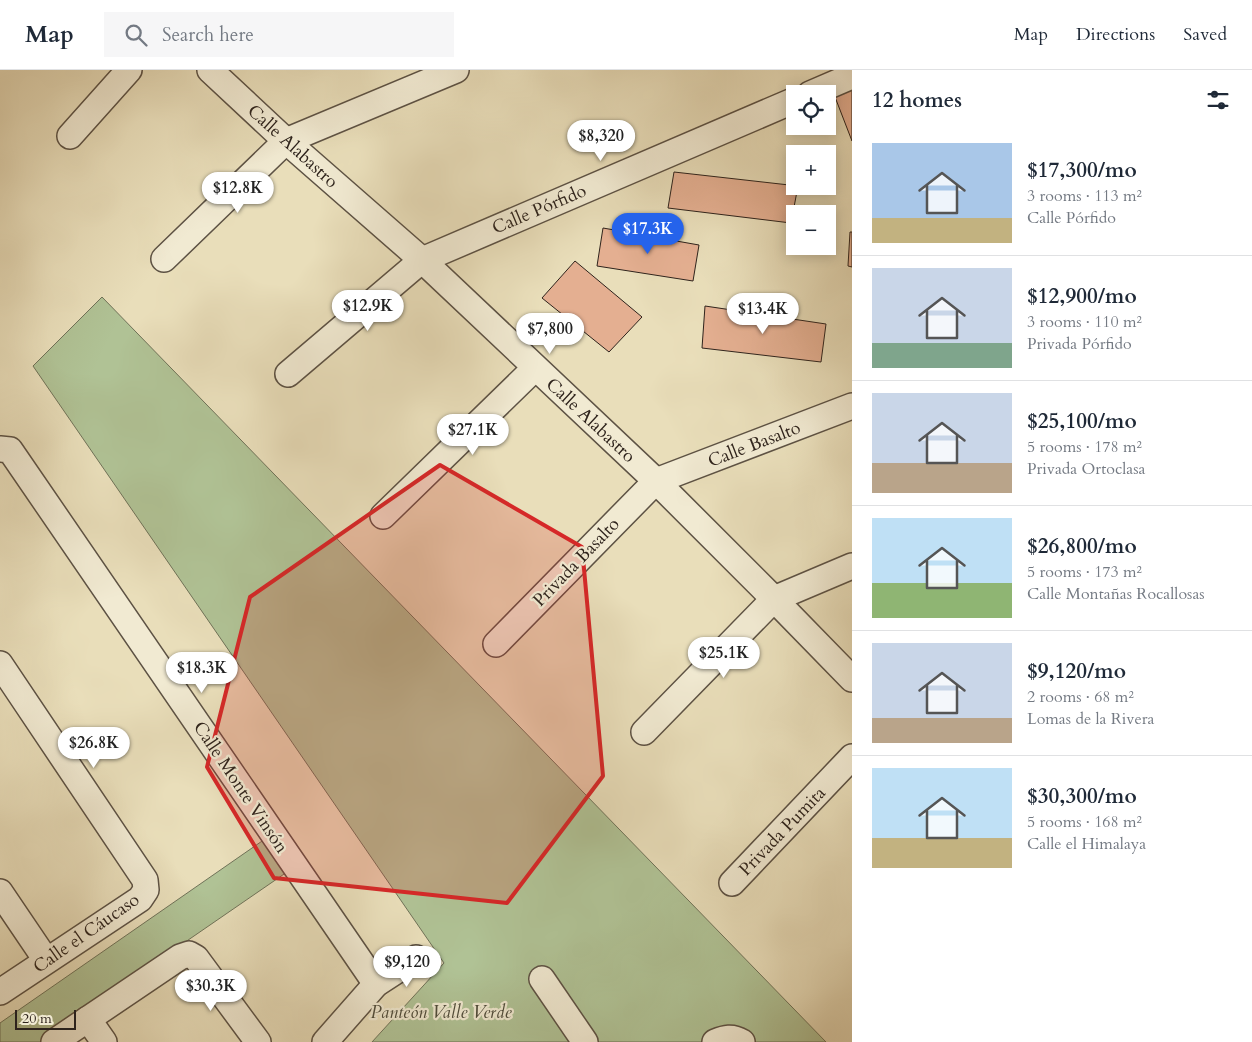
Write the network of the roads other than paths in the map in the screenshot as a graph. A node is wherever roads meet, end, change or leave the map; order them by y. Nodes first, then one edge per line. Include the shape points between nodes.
1 (129, 70) edge
2 (210, 70) edge
3 (456, 70) edge
4 (852, 76) edge
5 (831, 85) edge
6 (786, 104) edge
7 (70, 136) dead end
8 (286, 141) junction
9 (164, 259) dead end
10 (422, 260) junction
11 (535, 368) junction
12 (288, 374) dead end
13 (852, 406) edge
14 (0, 449) edge
15 (656, 481) junction
16 (384, 516) dead end
17 (852, 566) edge
18 (774, 599) junction
19 (496, 644) dead end
20 (0, 664) edge
21 (852, 679) edge
22 (644, 732) dead end
23 (852, 757) edge
24 (732, 883) dead end
25 (0, 892) edge
26 (416, 958) dead end
27 (46, 960) junction
28 (542, 979) dead end
29 (376, 984) junction
30 (0, 992) edge
31 (88, 1019) junction
32 (54, 1042) edge
33 (104, 1042) edge
34 (258, 1042) edge
35 (325, 1042) edge
36 (585, 1042) edge

1 - 7 street
2 - 8 street, Calle Alabastro
3 - 8 street
4 - 5 street
6 - 10 street, Calle Pórfido
8 - 9 street
8 - 10 street, Calle Alabastro
10 - 11 street, Calle Alabastro
10 - 12 street, Calle Pórfido
11 - 15 street, Calle Alabastro
11 - 16 street
13 - 15 street, Calle Basalto
14 - 29 street, Calle Monte Vinsón via 10,450
15 - 18 street, Calle Alabastro
15 - 19 street, Privada Basalto
17 - 18 street
18 - 21 street, Calle Alabastro
18 - 22 street
20 - 27 street, Calle el Cáucaso via 144,880 146,890 140,898
23 - 24 street, Privada Pumita
25 - 27 street
26 - 29 street
27 - 30 street, Calle el Cáucaso
28 - 36 street
29 - 35 street
31 - 32 street
31 - 33 street
31 - 34 street via 189,954 196,958

